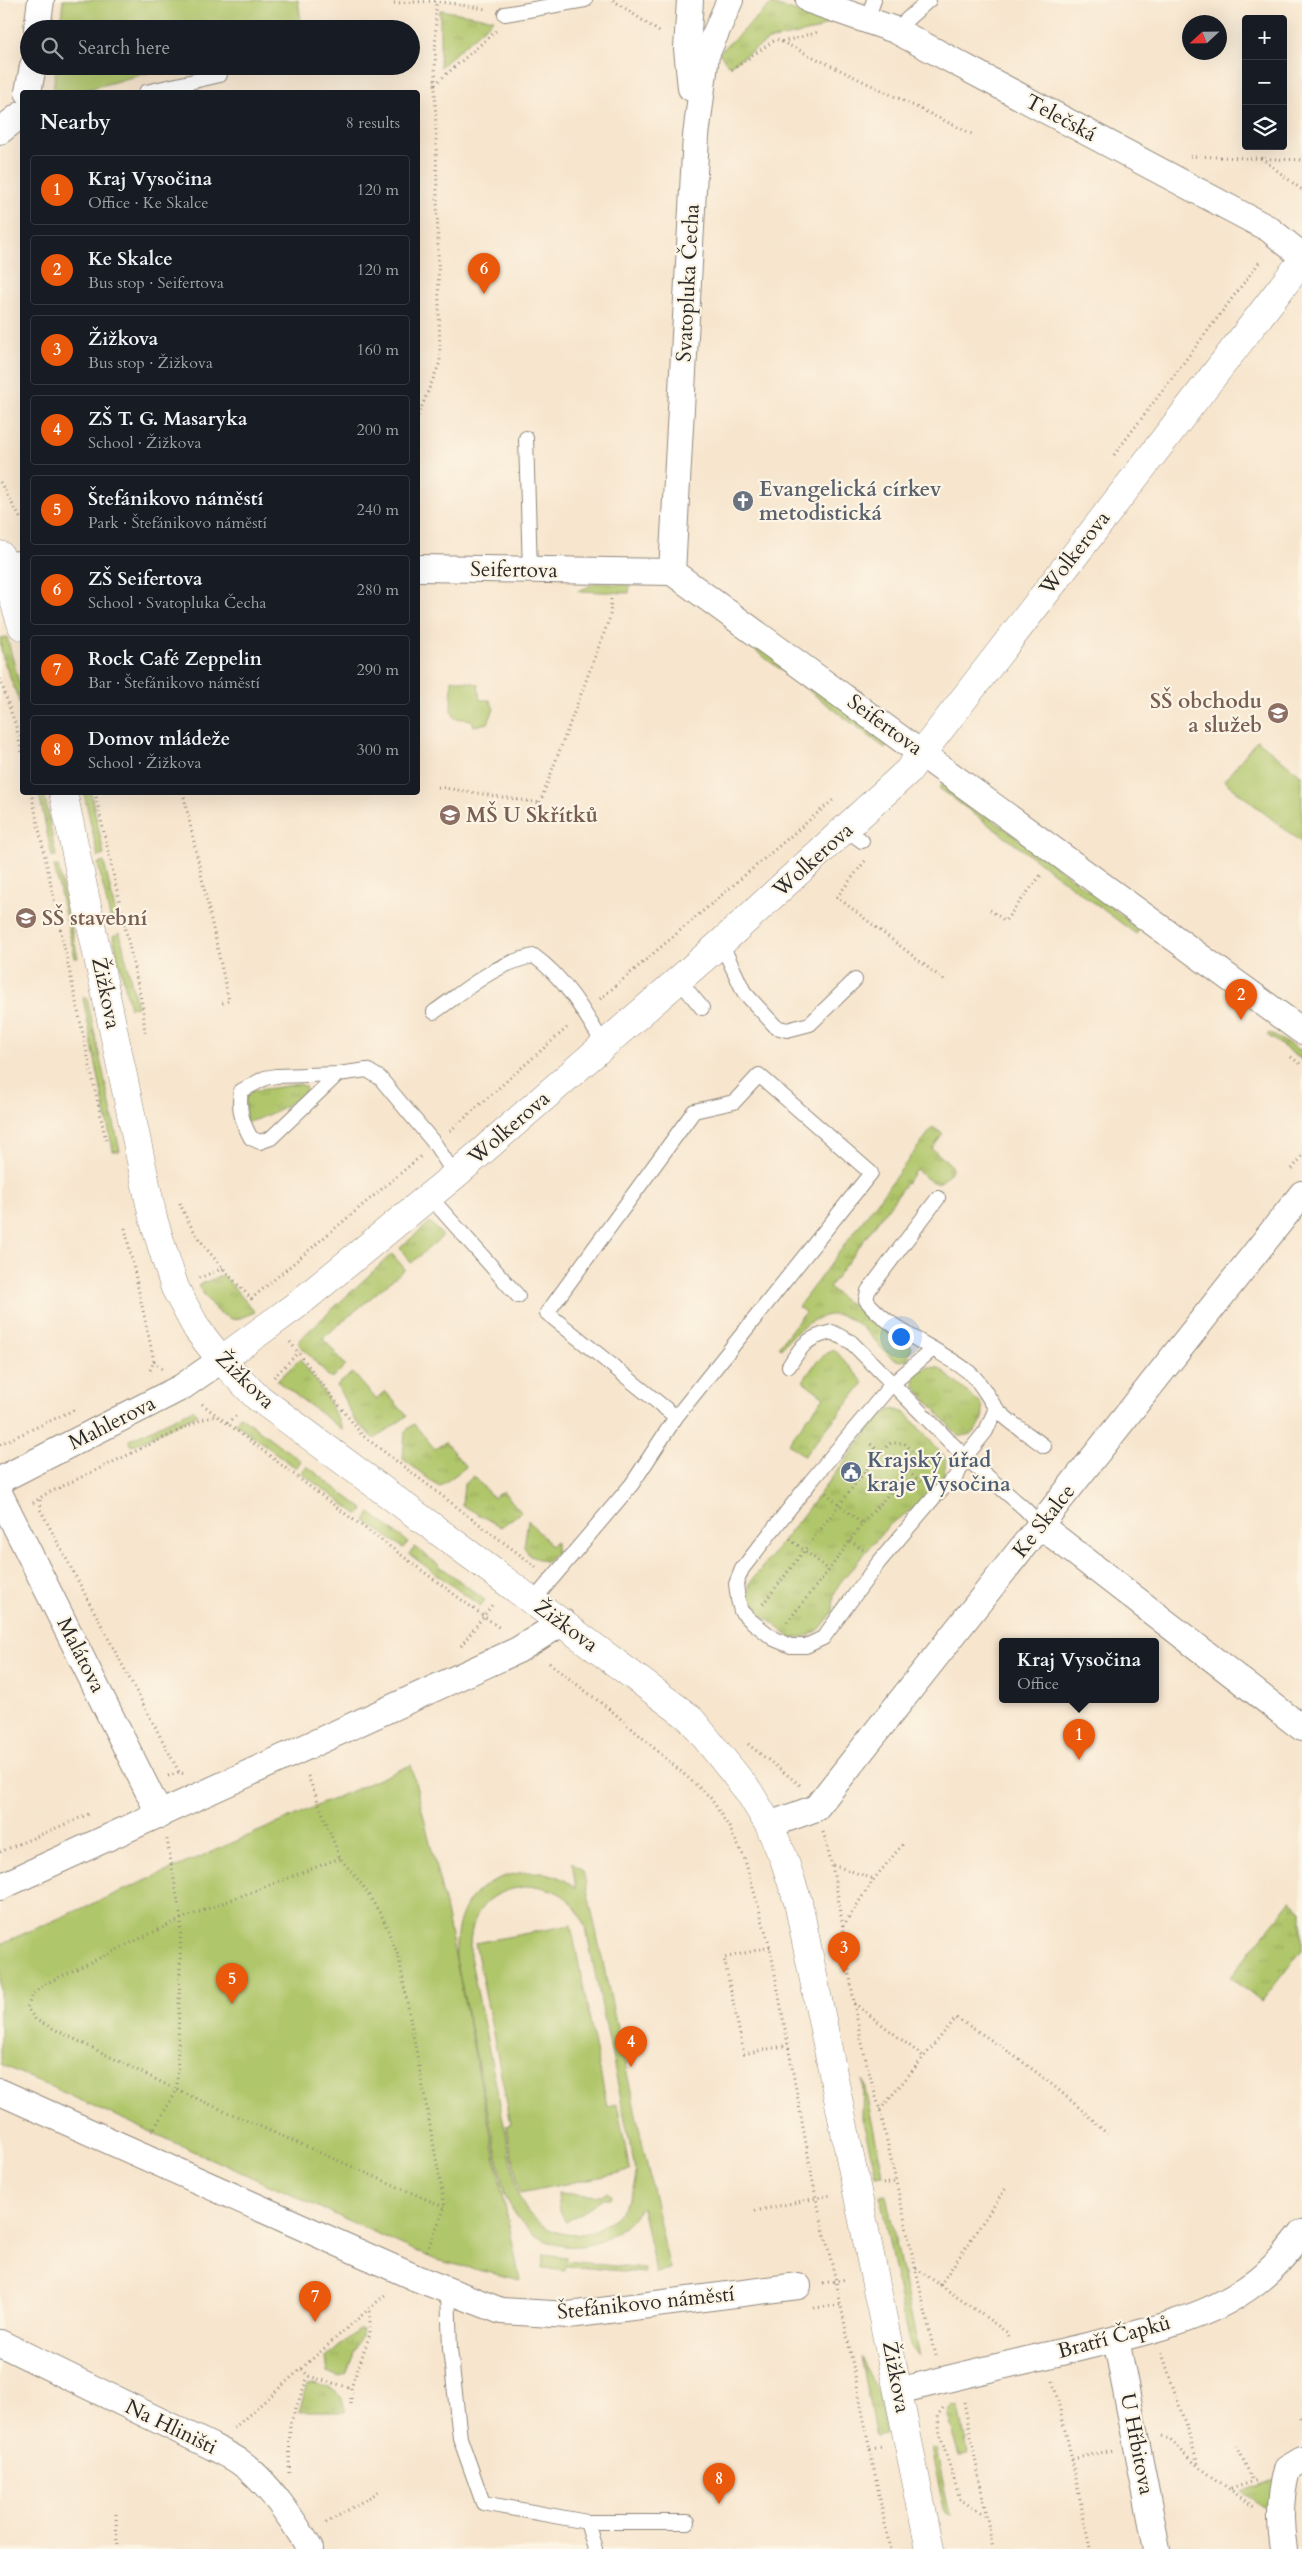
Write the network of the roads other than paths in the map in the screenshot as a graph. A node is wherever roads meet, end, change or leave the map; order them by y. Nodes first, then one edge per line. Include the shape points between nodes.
1 (41, 0) edge
2 (585, 0) edge
3 (690, 0) edge
4 (712, 0) edge
5 (729, 0) edge
6 (809, 0) edge
7 (929, 0) edge
8 (871, 10) edge
9 (505, 14) road end
10 (39, 20) edge
11 (895, 30) junction
12 (31, 75) edge
13 (220, 75) dead end
14 (177, 89) edge
15 (28, 90) edge
16 (20, 116) edge
17 (0, 131) edge
18 (696, 136) junction
19 (1302, 256) edge
20 (1302, 261) edge
21 (526, 438) dead end
22 (9, 561) edge
23 (420, 568) edge
24 (530, 570) junction
25 (672, 572) junction
26 (20, 616) edge
27 (922, 752) junction
28 (64, 795) edge
29 (721, 944) junction
30 (679, 980) junction
31 (855, 980) dead end
32 (702, 1008) dead end
33 (434, 1012) dead end
34 (1302, 1031) edge
35 (604, 1045) junction
36 (338, 1074) junction
37 (455, 1175) junction
38 (1302, 1194) edge
39 (430, 1196) junction
40 (938, 1198) dead end
41 (518, 1296) dead end
42 (932, 1349) junction
43 (221, 1360) junction
44 (789, 1366) dead end
45 (892, 1385) junction
46 (996, 1408) junction
47 (676, 1416) junction
48 (1044, 1446) dead end
49 (965, 1457) junction
50 (0, 1480) edge
51 (0, 1495) edge
52 (1041, 1526) junction
53 (533, 1601) junction
54 (563, 1622) junction
55 (1302, 1728) edge
56 (160, 1814) junction
57 (769, 1825) junction
58 (0, 1887) edge
59 (0, 2092) edge
60 (1302, 2232) edge
61 (798, 2286) road end
62 (448, 2291) junction
63 (1116, 2339) junction
64 (0, 2343) edge
65 (898, 2391) junction
66 (1302, 2460) edge
67 (586, 2522) junction
68 (688, 2522) dead end
69 (315, 2538) edge
70 (594, 2549) edge
71 (930, 2549) edge
72 (1157, 2549) edge
73 (1284, 2549) edge

1 - 10 street
2 - 9 lane
3 - 18 street via 688,49
4 - 5 street
5 - 18 street, Svatopluka Čecha via 706,55
6 - 8 street, Telečská
7 - 11 lane
8 - 11 street, Telečská
11 - 19 street, Telečská via 1268,229
12 - 15 street
13 - 14 lane
16 - 17 street
18 - 25 street, Svatopluka Čecha
20 - 27 main road, Wolkerova
21 - 24 lane
22 - 26 main road
23 - 24 street, Seifertova
24 - 25 street, Seifertova
25 - 27 street, Seifertova
27 - 29 main road, Wolkerova via 854,835
27 - 34 street, Seifertova
28 - 43 main road, Žižkova via 153,1218 176,1288 197,1330
29 - 30 main road, Wolkerova
29 - 31 lane via 744,992 776,1027 787,1030 810,1024
30 - 32 lane
30 - 35 main road, Wolkerova
33 - 35 lane via 492,971 517,959 534,956 560,980
35 - 37 main road, Wolkerova
36 - 36 lane via 276,1076 265,1078 242,1091 241,1117 251,1138 260,1142 271,1138
36 - 37 lane via 366,1070 380,1078 436,1144
37 - 39 main road, Wolkerova
38 - 52 street, Ke Skalce
39 - 41 lane
39 - 43 main road, Wolkerova via 298,1304
40 - 42 lane via 868,1291 866,1300 875,1312
42 - 45 lane
42 - 46 lane via 952,1358 972,1375
43 - 50 street, Mahlerova via 182,1387
43 - 53 main road, Žižkova via 256,1396
44 - 45 lane via 798,1351 812,1338 832,1332 851,1342
45 - 49 lane
45 - 49 lane via 742,1569 736,1584 741,1611 750,1620 774,1639 791,1646 806,1646 823,1638 879,1562 936,1495 957,1476
46 - 48 lane
46 - 49 lane via 986,1431
47 - 47 lane via 871,1173 759,1075 734,1102 694,1111 548,1313
47 - 53 lane via 632,1484
49 - 52 lane
51 - 56 street, Malátova
52 - 55 street
52 - 57 street, Ke Skalce via 816,1808
53 - 54 main road, Žižkova
54 - 56 street via 526,1645
54 - 57 main road, Žižkova via 690,1718 749,1792
56 - 58 street
57 - 65 main road, Žižkova via 798,1902
59 - 62 street, Štefánikovo náměstí
60 - 63 street, Bratří Čapků via 1280,2262 1238,2295 1163,2336
61 - 62 street, Štefánikovo náměstí via 569,2315 501,2311
62 - 67 lane via 450,2349 460,2438 483,2503
63 - 65 street, Bratří Čapků
63 - 72 street, U Hřbitova
64 - 69 street, Na Hliništi via 241,2463 299,2529
65 - 71 main road, Žižkova
66 - 73 street via 1287,2469 1283,2485 1280,2526
67 - 68 lane
67 - 70 lane

